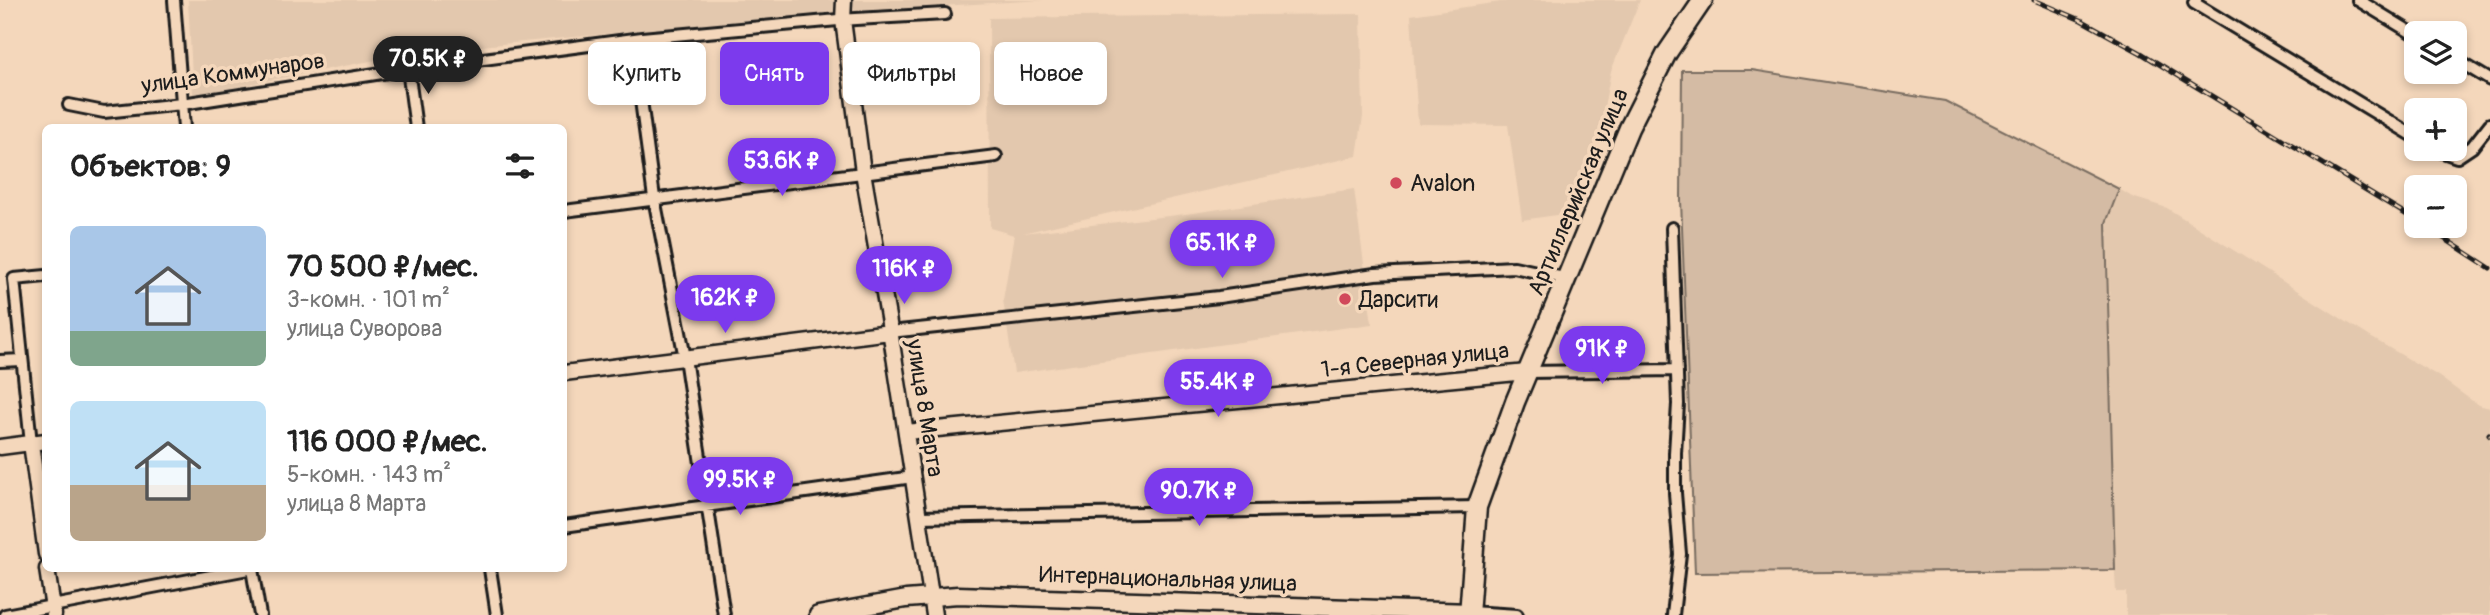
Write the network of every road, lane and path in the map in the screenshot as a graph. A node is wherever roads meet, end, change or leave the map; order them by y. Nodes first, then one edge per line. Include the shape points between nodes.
1 (174, 0) edge
2 (844, 0) edge
3 (1703, 0) edge
4 (2358, 0) edge
5 (2195, 2) edge
6 (945, 14) dead end
7 (843, 20) junction
8 (2404, 28) edge
9 (632, 40) junction
10 (2467, 66) edge
11 (408, 69) junction
12 (2490, 80) edge
13 (182, 104) junction
14 (69, 105) dead end
15 (184, 124) edge
16 (415, 124) edge
17 (2490, 124) edge
18 (2404, 130) edge
19 (2467, 150) edge
20 (996, 156) dead end
21 (863, 173) junction
22 (654, 198) junction
23 (567, 211) edge
24 (1672, 228) dead end
25 (42, 276) edge
26 (1568, 279) junction
27 (890, 332) junction
28 (685, 358) junction
29 (22, 360) junction
30 (0, 361) edge
31 (1677, 370) junction
32 (1527, 372) junction
33 (567, 373) edge
34 (906, 432) junction
35 (38, 442) edge
36 (0, 447) edge
37 (913, 477) junction
38 (42, 498) edge
39 (707, 506) junction
40 (1478, 507) junction
41 (919, 517) junction
42 (567, 526) edge
43 (47, 572) edge
44 (236, 572) edge
45 (251, 572) edge
46 (490, 572) edge
47 (931, 597) junction
48 (53, 611) edge
49 (1469, 614) edge
50 (5, 615) edge
51 (260, 615) edge
52 (497, 615) edge
53 (724, 615) edge
54 (818, 615) edge
55 (934, 615) edge
56 (1517, 615) edge
57 (1673, 615) edge

1 - 13 street
2 - 7 street, улица 8 Марта
3 - 26 main road, Артиллерийская улица via 1667,53 1629,128
4 - 8 street
5 - 18 street
6 - 7 street, улица Коммунаров
7 - 9 street, улица Коммунаров
7 - 21 street, улица 8 Марта
9 - 11 street, улица Коммунаров
9 - 22 street
10 - 12 street
11 - 13 street, улица Коммунаров
11 - 16 street
13 - 14 street, улица Коммунаров via 104,112
13 - 15 street
17 - 19 street
20 - 21 street
21 - 22 street
21 - 27 street, улица 8 Марта
22 - 23 street
22 - 28 street
24 - 31 street
25 - 29 street via 14,279
26 - 27 street via 1514,267 1375,274 1219,297
26 - 32 main road, Артиллерийская улица
27 - 28 street
27 - 34 street, улица 8 Марта
28 - 33 street
28 - 39 street
29 - 30 street
29 - 35 street
31 - 32 street, 1-я Северная улица
31 - 57 street via 1675,493 1680,554
32 - 34 street, 1-я Северная улица
32 - 40 main road, Артиллерийская улица
34 - 37 street, улица 8 Марта
35 - 36 street
35 - 38 street
37 - 39 street
37 - 41 street, улица 8 Марта
39 - 42 street
39 - 53 street
40 - 41 street
40 - 49 main road, Артиллерийская улица
41 - 47 street, улица 8 Марта
43 - 48 street
44 - 48 street
45 - 51 street
46 - 52 street
47 - 49 main road, Интернациональная улица
47 - 54 main road, Интернациональная улица
47 - 55 street, улица 8 Марта
48 - 50 street
49 - 56 street, Интернациональная улица

